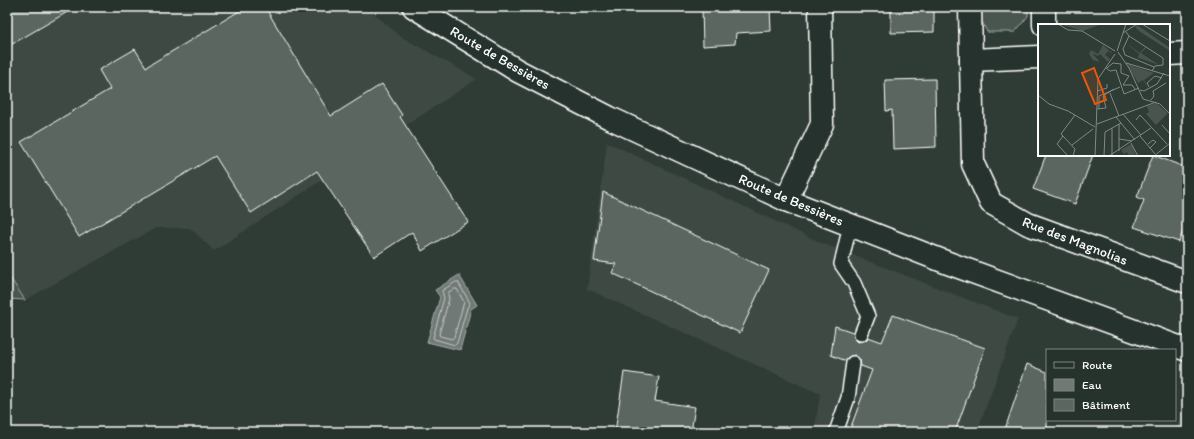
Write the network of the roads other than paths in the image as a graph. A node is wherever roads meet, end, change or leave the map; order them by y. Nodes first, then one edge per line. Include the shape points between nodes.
1 (414, 7) edge
2 (820, 7) edge
3 (970, 7) edge
4 (1044, 7) edge
5 (1044, 24) edge
6 (1187, 53) edge
7 (1170, 54) edge
8 (1038, 57) edge
9 (971, 60) junction
10 (786, 200) junction
11 (850, 225) junction
12 (1187, 282) edge
13 (861, 334) dead end
14 (1187, 350) edge
15 (852, 363) dead end
16 (836, 432) edge

1 - 10 main road, Route de Bessières via 518,71 610,118
2 - 10 main road via 822,124
3 - 9 main road, Rue des Magnolias
4 - 5 main road
6 - 7 main road
8 - 9 main road
9 - 12 main road, Rue des Magnolias via 974,164 991,204 1028,224
10 - 11 main road, Route de Bessières
11 - 13 lane via 842,264 854,283 868,316
11 - 14 main road, Route de Bessières
15 - 16 lane via 848,398

